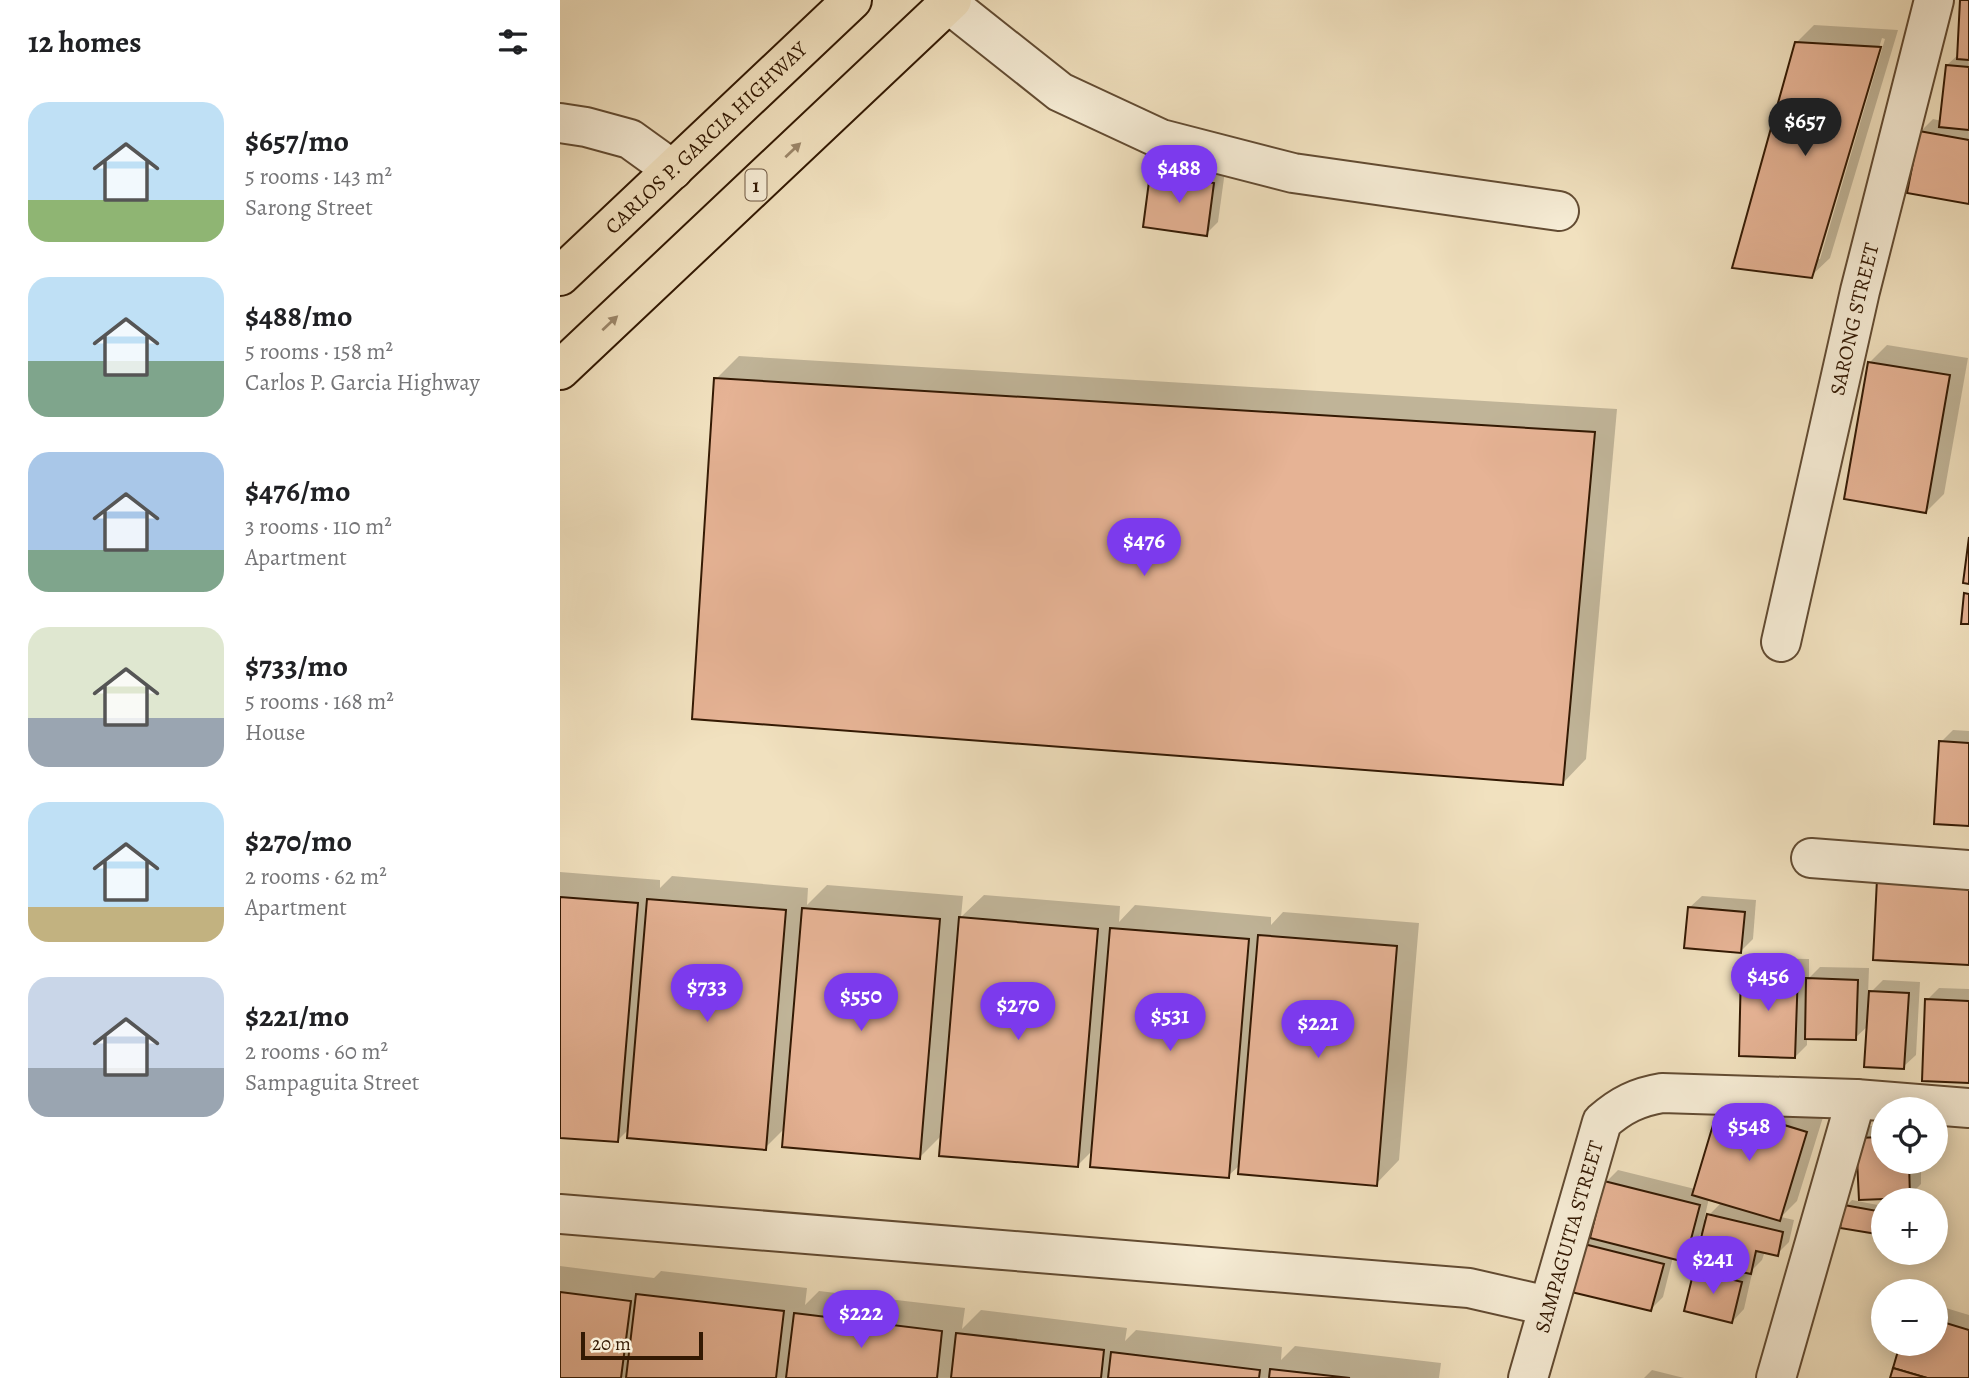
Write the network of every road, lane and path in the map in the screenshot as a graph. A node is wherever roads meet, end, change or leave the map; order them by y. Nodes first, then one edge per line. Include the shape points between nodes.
1 (852, 0) edge
2 (1934, 0) edge
3 (948, 1) edge
4 (560, 123) edge
5 (673, 170) junction
6 (1559, 211) dead end
7 (560, 276) edge
8 (560, 370) edge
9 (1781, 642) dead end
10 (1811, 858) dead end
11 (1969, 870) edge
12 (1856, 1099) junction
13 (1969, 1108) edge
14 (560, 1214) edge
15 (1548, 1306) junction
16 (1528, 1378) edge
17 (1776, 1378) edge

1 - 5 highway, CARLOS P. GARCIA HIGHWAY
2 - 9 street, SARONG STREET via 1860,291
3 - 6 street via 1060,92 1161,139 1293,173
8 -> 3 highway, 1
4 - 5 street via 630,139
5 - 7 highway, CARLOS P. GARCIA HIGHWAY
10 - 11 street
12 - 13 street, SAMPAGUITA STREET
12 - 15 street, SAMPAGUITA STREET via 1662,1093 1633,1099 1615,1110 1602,1122
12 - 17 street
14 - 15 street via 1469,1288
15 - 16 street, SAMPAGUITA STREET

